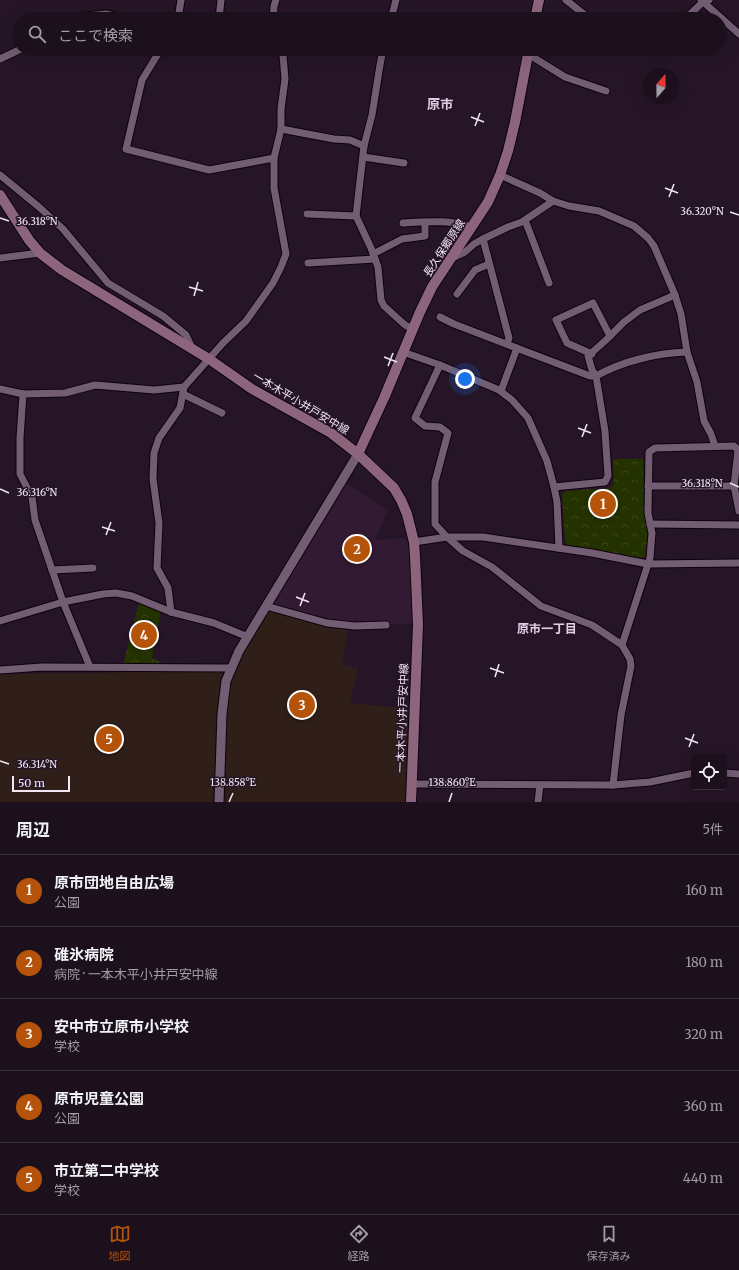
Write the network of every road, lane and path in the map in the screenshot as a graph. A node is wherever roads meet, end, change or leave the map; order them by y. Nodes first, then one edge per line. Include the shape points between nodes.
1 (181, 0) edge
2 (220, 0) edge
3 (276, 0) edge
4 (396, 0) edge
5 (539, 0) edge
6 (566, 0) edge
7 (704, 1) edge
8 (179, 12) edge
9 (219, 12) edge
10 (274, 12) edge
11 (393, 12) edge
12 (536, 12) edge
13 (581, 12) edge
14 (692, 12) edge
15 (716, 12) edge
16 (727, 23) edge
17 (739, 34) edge
18 (12, 53) edge
19 (157, 56) edge
20 (283, 56) edge
21 (382, 56) edge
22 (527, 56) edge
23 (534, 56) edge
24 (0, 59) edge
25 (606, 91) dead end
26 (281, 129) junction
27 (364, 146) junction
28 (363, 156) junction
29 (274, 158) junction
30 (404, 163) dead end
31 (0, 175) edge
32 (500, 175) junction
33 (0, 195) edge
34 (553, 201) junction
35 (307, 214) dead end
36 (356, 216) junction
37 (525, 220) junction
38 (425, 222) junction
39 (403, 223) dead end
40 (471, 228) junction
41 (483, 239) junction
42 (40, 253) junction
43 (374, 256) junction
44 (0, 258) edge
45 (452, 258) junction
46 (308, 263) dead end
47 (489, 264) junction
48 (549, 283) dead end
49 (457, 294) dead end
50 (675, 295) junction
51 (440, 317) dead end
52 (413, 329) junction
53 (610, 336) junction
54 (507, 344) junction
55 (192, 348) junction
56 (517, 348) junction
57 (403, 352) junction
58 (688, 352) junction
59 (592, 354) junction
60 (209, 359) junction
61 (440, 365) junction
62 (596, 376) junction
63 (0, 390) edge
64 (183, 391) junction
65 (501, 391) junction
66 (23, 394) junction
67 (222, 412) dead end
68 (715, 446) junction
69 (358, 454) junction
70 (648, 486) junction
71 (734, 486) junction
72 (554, 487) junction
73 (739, 511) edge
74 (650, 524) junction
75 (739, 525) edge
76 (447, 537) junction
77 (414, 542) junction
78 (559, 548) junction
79 (739, 563) edge
80 (648, 564) junction
81 (93, 568) dead end
82 (52, 570) junction
83 (63, 602) junction
84 (266, 606) junction
85 (171, 612) junction
86 (0, 621) edge
87 (386, 625) dead end
88 (248, 637) junction
89 (622, 646) junction
90 (90, 668) junction
91 (231, 668) junction
92 (0, 670) edge
93 (727, 773) edge
94 (691, 774) edge
95 (739, 774) edge
96 (412, 784) junction
97 (540, 785) junction
98 (613, 785) junction
99 (219, 802) edge
100 (411, 802) edge
101 (538, 802) edge

1 - 8 street
2 - 9 street
3 - 10 street
4 - 11 street
5 - 12 main road
6 - 13 street
7 - 14 street
7 - 15 street
16 - 17 street
18 - 24 street
19 - 29 street via 142,80 126,149 209,170
20 - 26 street via 285,79
21 - 27 street via 373,111
22 - 32 main road, 長久保郷原線 via 515,122
23 - 25 street via 565,77
26 - 27 street via 350,140
26 - 29 street
27 - 28 street
28 - 30 street
28 - 36 street
29 - 60 street via 274,188 286,254 273,284 246,321 222,342
31 - 55 street via 63,229 108,283 163,316 186,335
32 - 34 street
32 - 40 main road, 長久保郷原線 via 488,202
33 - 42 main road, 一本木平小井戸安中線
34 - 37 street
34 - 50 street via 599,211 642,232 654,246
35 - 36 street
36 - 43 street
37 - 41 street
37 - 48 street
38 - 39 street
38 - 40 street via 466,224
38 - 43 street via 425,236 402,239
40 - 45 main road, 長久保郷原線
41 - 45 street
41 - 47 street
42 - 44 street
42 - 55 main road, 一本木平小井戸安中線 via 62,270
43 - 46 street
43 - 52 street via 384,306
45 - 52 main road, 長久保郷原線 via 432,287
47 - 49 street via 475,270
47 - 54 street via 510,338
50 - 53 street via 640,310
50 - 58 street
51 - 54 street
52 - 57 main road, 長久保郷原線
53 - 59 street
53 - 59 street via 593,303 556,320 567,344
54 - 56 street
55 - 60 main road, 一本木平小井戸安中線
56 - 62 street via 590,376
56 - 65 street
57 - 61 street
57 - 69 main road, 長久保郷原線
58 - 62 street via 644,358
58 - 68 street via 704,421
59 - 62 street via 588,356
60 - 64 street
60 - 69 main road, 一本木平小井戸安中線 via 252,389 331,433
61 - 65 street
61 - 76 street via 415,418 426,426 440,427 448,433 435,482 435,524
62 - 72 street via 605,431 608,476 605,482
63 - 66 street
64 - 66 street via 95,385 65,393
64 - 67 street
64 - 85 street via 180,408 159,438 154,453 152,479 159,523 157,568 168,588
65 - 72 street via 528,418 547,461
66 - 82 street via 20,474 32,497 35,520
68 - 70 street via 655,448 649,452
68 - 71 street via 734,446 738,450
69 - 77 main road, 一本木平小井戸安中線 via 394,488 402,500
69 - 84 street
70 - 71 street
70 - 74 street
71 - 73 street
72 - 78 street
74 - 75 street
74 - 80 street via 652,533
76 - 77 street
76 - 78 street via 483,537
76 - 89 street via 463,551 492,567 541,606 592,625
77 - 96 main road, 一本木平小井戸安中線 via 418,625
78 - 80 street
79 - 80 street
80 - 89 street
81 - 82 street
82 - 83 street
83 - 85 street via 116,593 132,596
83 - 86 street
83 - 90 street
84 - 87 street via 327,623 355,626
84 - 88 street
85 - 88 street via 214,623
88 - 91 street
89 - 98 street via 632,666 621,715
90 - 91 street
90 - 92 street via 42,667
91 - 99 street via 226,681 222,714
93 - 95 street
94 - 98 street via 650,782
96 - 97 street
96 - 100 main road, 一本木平小井戸安中線
97 - 98 street
97 - 101 street

